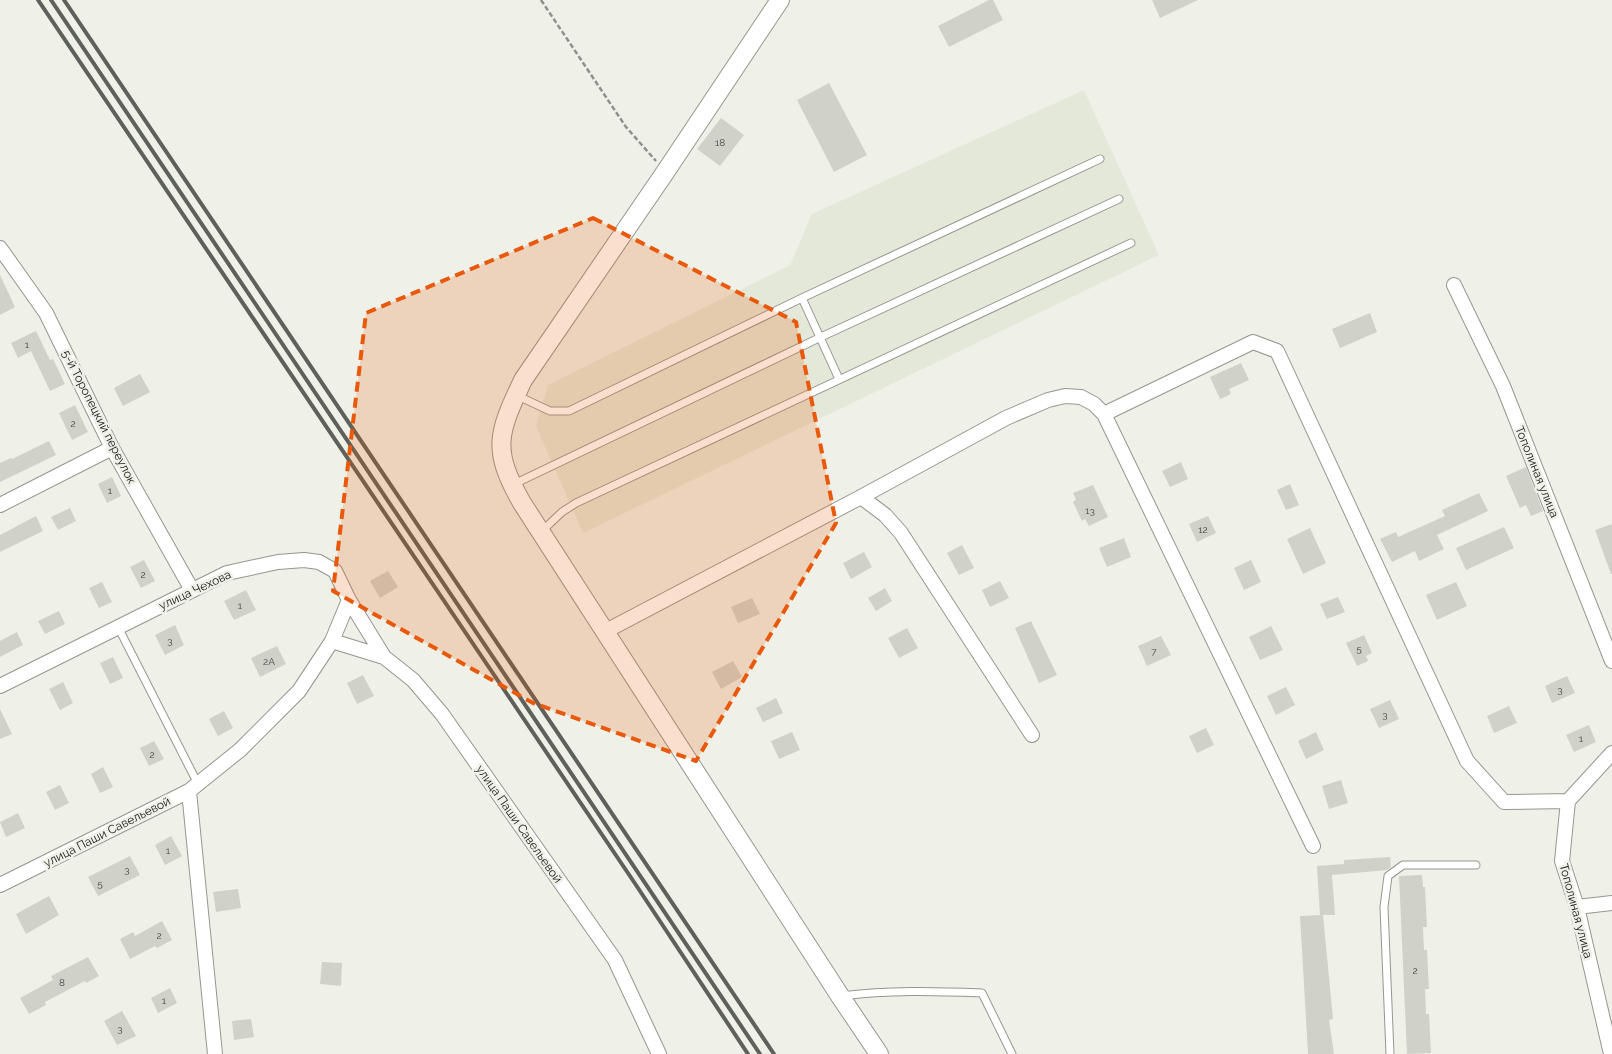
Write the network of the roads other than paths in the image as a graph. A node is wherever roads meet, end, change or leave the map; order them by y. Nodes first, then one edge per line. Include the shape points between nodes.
1 (780, 0) edge
2 (1100, 159) dead end
3 (1119, 199) dead end
4 (1131, 243) dead end
5 (0, 248) edge
6 (1454, 285) dead end
7 (802, 298) junction
8 (821, 337) junction
9 (839, 378) junction
10 (516, 395) junction
11 (1104, 414) junction
12 (112, 448) junction
13 (512, 485) junction
14 (861, 497) junction
15 (0, 505) edge
16 (540, 532) junction
17 (192, 590) junction
18 (349, 600) junction
19 (118, 627) junction
20 (604, 632) junction
21 (332, 641) junction
22 (384, 657) junction
23 (1612, 661) edge
24 (0, 686) edge
25 (1032, 735) dead end
26 (1612, 753) edge
27 (193, 787) junction
28 (1568, 801) junction
29 (1314, 846) dead end
30 (1476, 865) dead end
31 (0, 885) edge
32 (1612, 903) edge
33 (1577, 907) junction
34 (840, 996) junction
35 (215, 1054) edge
36 (659, 1054) edge
37 (879, 1054) edge
38 (1012, 1054) edge
39 (1390, 1054) edge
40 (1611, 1054) edge

1 - 10 street via 523,380
2 - 7 lane
3 - 8 lane
4 - 9 lane
5 - 12 street, 5-й Торопецкий переулок via 46,313
6 - 23 street, Тополиная улица via 1503,386
7 - 8 lane
7 - 10 lane via 569,411 550,411
8 - 9 lane
8 - 13 lane
9 - 16 lane via 576,503
10 - 13 street via 501,434 505,470
11 - 14 street via 1081,397 1048,400 1006,418
11 - 28 street via 1253,342 1277,351 1467,761 1504,802
11 - 29 street
12 - 15 street
12 - 17 street, 5-й Торопецкий переулок
13 - 16 street
14 - 20 street
14 - 25 street via 885,515 901,533
16 - 20 street
17 - 18 street, улица Чехова via 227,573 304,560 319,562 335,572
17 - 19 street, улица Чехова
18 - 21 street, улица Паши Савельевой
18 - 22 street, улица Чехова
19 - 24 street, улица Чехова
19 - 27 lane
20 - 34 street
21 - 22 street, улица Паши Савельевой
21 - 27 street, улица Паши Савельевой via 299,691 240,750
22 - 36 street, улица Паши Савельевой via 413,680 442,714 615,960
26 - 28 street
27 - 31 street, улица Паши Савельевой
27 - 35 street
28 - 33 street, Тополиная улица via 1562,861
30 - 39 lane via 1403,865 1388,876 1384,907
32 - 33 street
33 - 40 street, Тополиная улица
34 - 37 street
34 - 38 lane via 928,990 982,994

